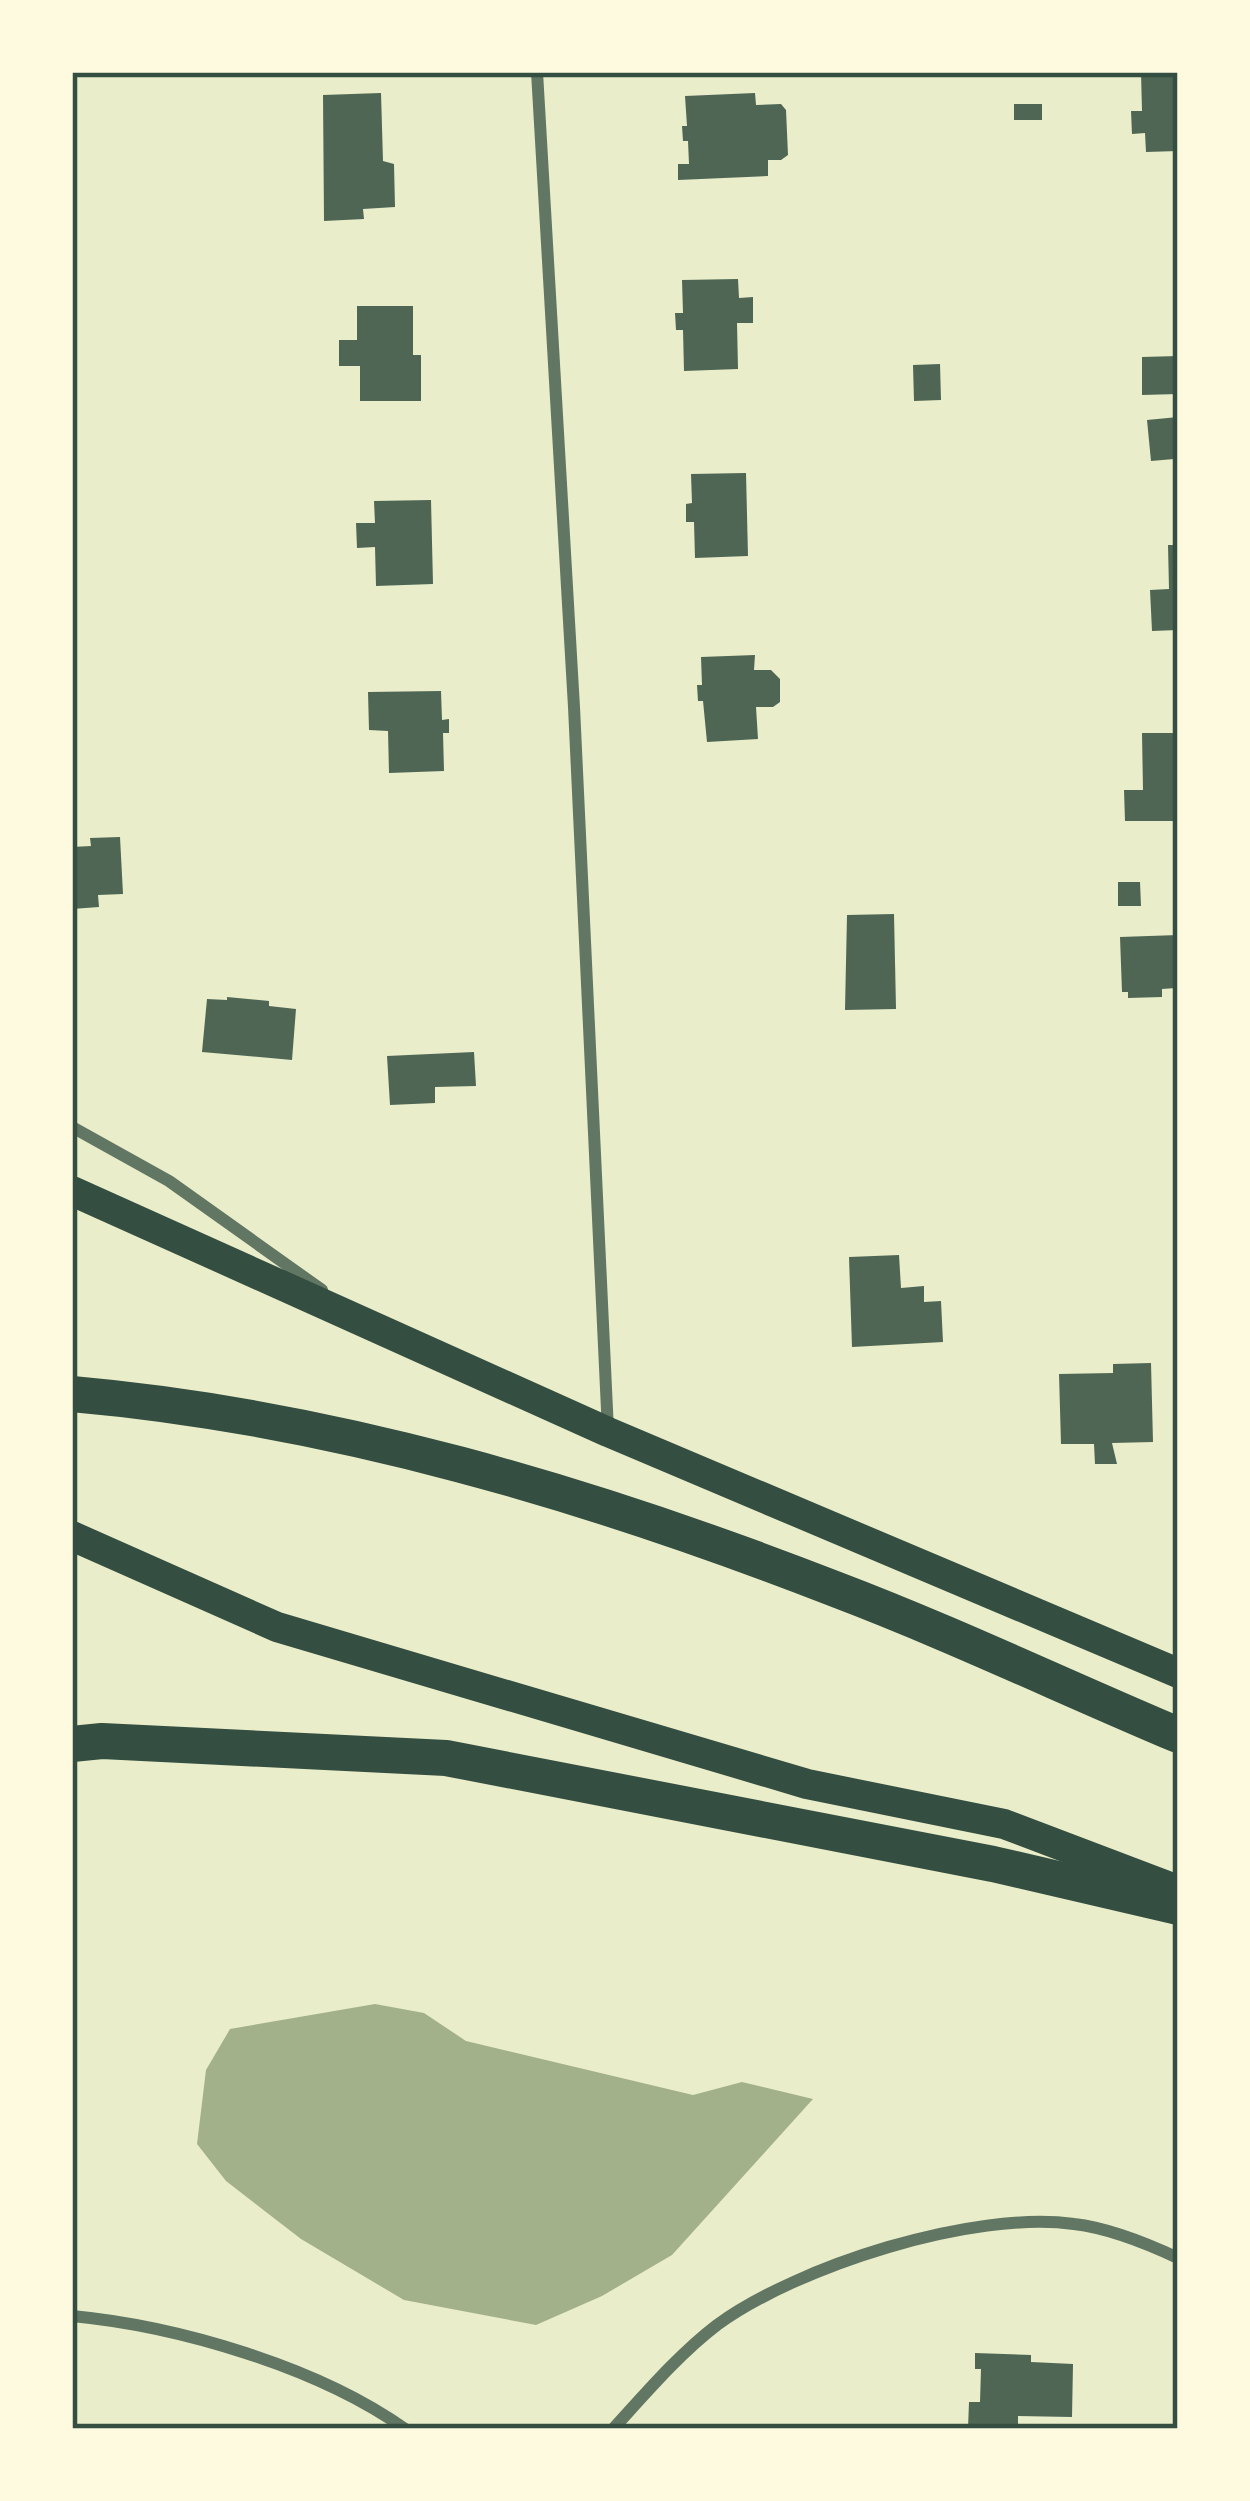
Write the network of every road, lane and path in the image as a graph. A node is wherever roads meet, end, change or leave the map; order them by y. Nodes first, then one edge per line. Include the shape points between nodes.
1 (537, 72) edge
2 (72, 1127) edge
3 (72, 1191) edge
4 (376, 1330) junction
5 (72, 1394) edge
6 (608, 1432) junction
7 (72, 1536) edge
8 (1178, 1673) edge
9 (1178, 1735) edge
10 (72, 1744) edge
11 (1178, 1890) edge
12 (1178, 1907) edge
13 (1178, 2258) edge
14 (72, 2316) edge
15 (405, 2429) edge
16 (613, 2429) edge

1 - 6 street
2 - 4 street via 169,1181
3 - 4 main road
4 - 6 main road
5 - 9 highway via 266,1418 556,1491 836,1589
6 - 8 main road
7 - 11 main road via 277,1627 808,1784 1004,1824
10 - 12 highway via 446,1759
13 - 16 street via 1074,2224 1008,2224 915,2239 822,2269 717,2325
14 - 15 street via 190,2336 280,2366

